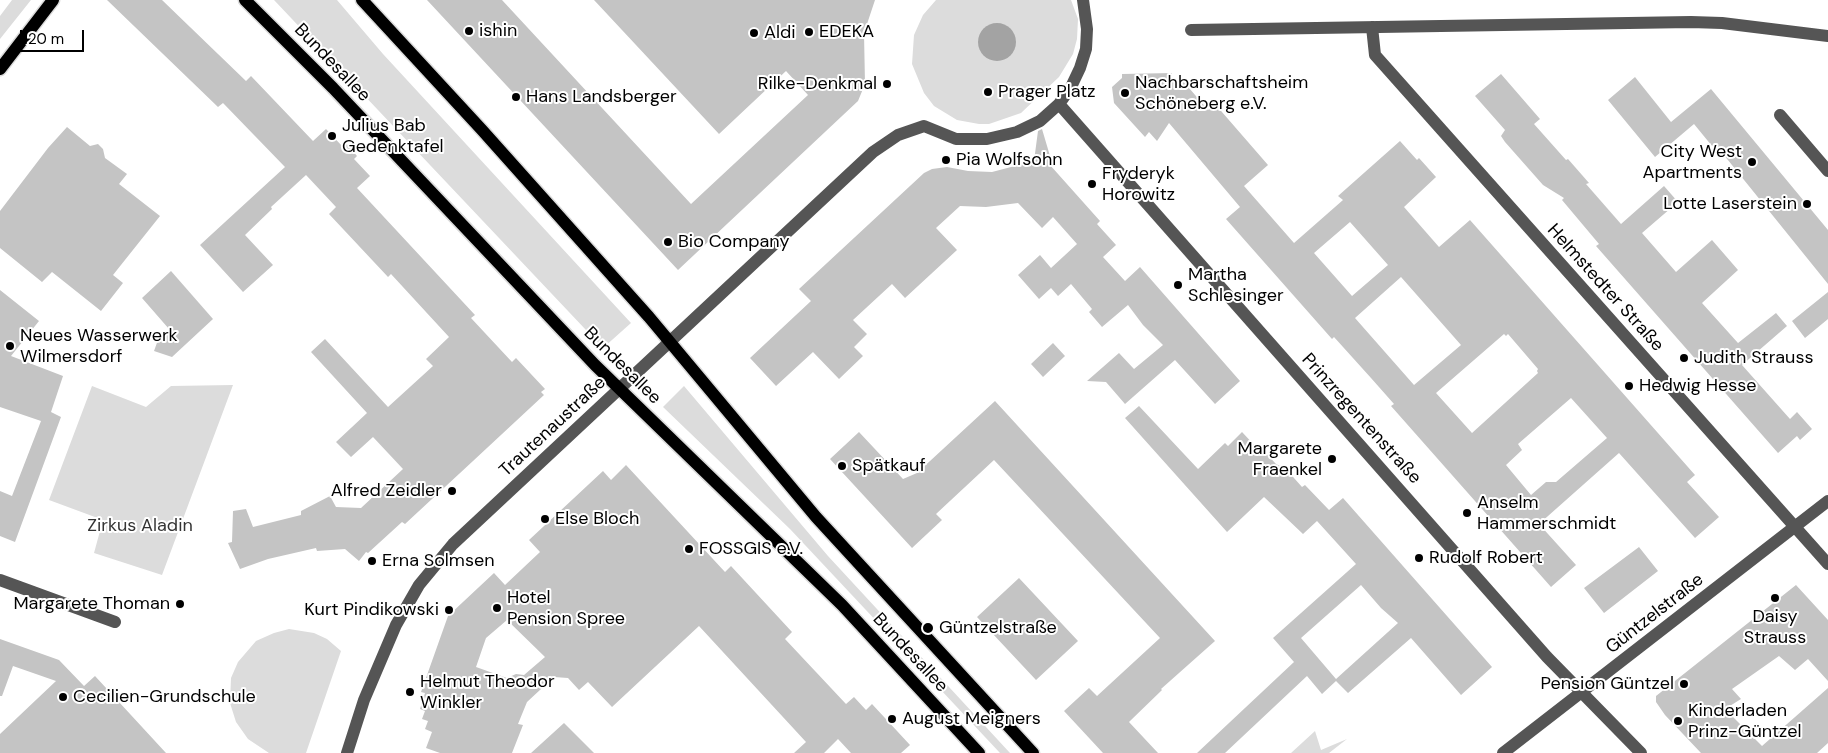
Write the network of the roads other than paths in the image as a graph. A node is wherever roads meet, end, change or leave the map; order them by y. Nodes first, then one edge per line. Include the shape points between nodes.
1 (53, 0) edge
2 (245, 0) edge
3 (362, 0) edge
4 (1083, 0) edge
5 (1372, 27) junction
6 (1191, 30) dead end
7 (1828, 36) edge
8 (0, 68) edge
9 (1059, 104) junction
10 (1780, 115) dead end
11 (1828, 171) edge
12 (670, 342) junction
13 (620, 389) junction
14 (1828, 501) edge
15 (1794, 528) junction
16 (1828, 564) edge
17 (0, 580) edge
18 (115, 622) dead end
19 (1582, 692) junction
20 (347, 753) edge
21 (979, 753) edge
22 (1033, 753) edge
23 (1503, 753) edge
24 (1641, 753) edge

1 - 8 main road
2 - 13 main road, Bundesallee
3 - 12 main road, Bundesallee
4 - 9 street via 1087,29 1084,58
5 - 6 street
5 - 7 street via 1691,22
5 - 15 street, Helmstedter Straße via 1375,55
9 - 12 street, Trautenaustraße via 1040,121 994,139 956,138 924,126 898,135 873,152
9 - 19 street, Prinzregentenstraße
10 - 11 street
12 - 13 street, Trautenaustraße
12 - 22 main road, Bundesallee via 816,518
13 - 20 street, Trautenaustraße via 472,525 419,585 396,625 364,700
13 - 21 main road, Bundesallee via 842,605
14 - 15 street, Güntzelstraße
15 - 16 street, Helmstedter Straße
15 - 19 street, Güntzelstraße
17 - 18 street
19 - 23 street, Güntzelstraße
19 - 24 street, Prinzregentenstraße

